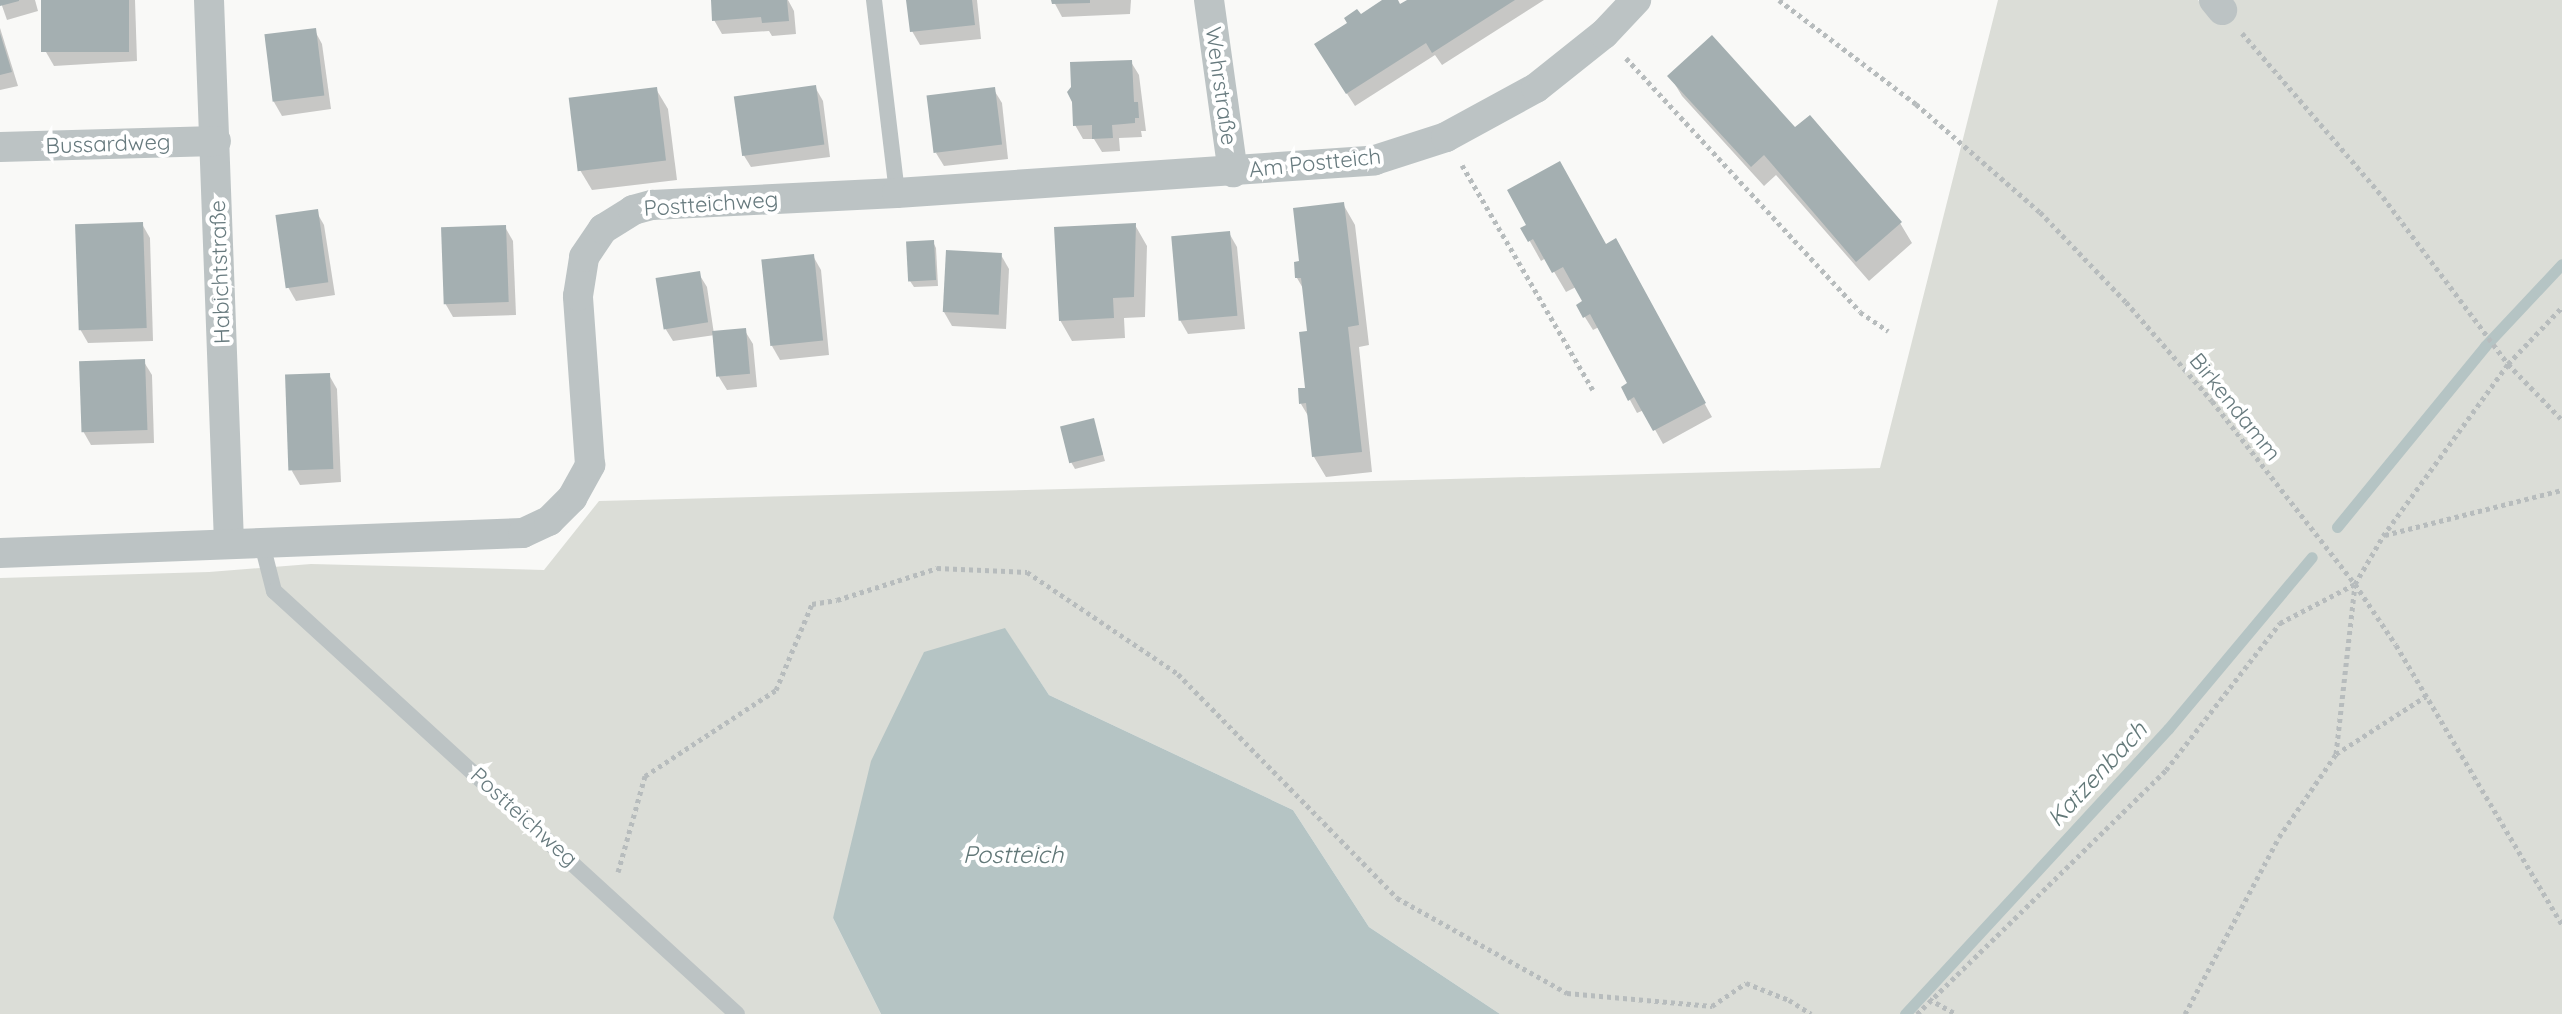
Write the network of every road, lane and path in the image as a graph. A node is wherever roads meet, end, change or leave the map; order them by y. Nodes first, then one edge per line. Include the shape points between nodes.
1 (209, 0) edge
2 (874, 0) edge
3 (1209, 0) edge
4 (1636, 0) edge
5 (1779, 0) edge
6 (2218, 5) edge
7 (1604, 34) junction
8 (1446, 137) junction
9 (216, 141) junction
10 (0, 147) edge
11 (1233, 172) junction
12 (897, 193) junction
13 (2562, 307) edge
14 (1888, 331) dead end
15 (2508, 364) junction
16 (1593, 390) dead end
17 (2562, 420) edge
18 (2562, 490) edge
19 (2383, 536) junction
20 (229, 544) junction
21 (262, 544) junction
22 (0, 553) edge
23 (2355, 584) junction
24 (2426, 696) junction
25 (2336, 754) junction
26 (611, 896) junction
27 (2562, 925) edge
28 (1929, 999) junction
29 (737, 1014) edge
30 (1811, 1014) edge
31 (1917, 1014) edge
32 (1956, 1014) edge
33 (2185, 1014) edge

1 - 9 street, Habichtstraße
2 - 12 lane
3 - 11 street, Wehrstraße
4 - 7 street, Am Postteich
5 - 23 path, Birkendamm via 1916,104 2040,212 2212,401
6 - 15 path via 2383,197
7 - 8 street, Am Postteich via 1536,88
7 - 14 path via 1860,312
8 - 11 street, Am Postteich via 1375,160
8 - 16 path
9 - 10 street, Bussardweg
9 - 20 street, Habichtstraße
11 - 12 street, Postteichweg
12 - 21 street, Postteichweg via 652,205 603,229 584,257 578,296 590,465 572,498 549,521 523,533 491,536
13 - 15 path
15 - 17 path
15 - 19 path
18 - 19 path
19 - 23 path
20 - 21 street, Postteichweg
20 - 22 street, Postteichweg
21 - 26 lane, Postteichweg via 274,591
23 - 24 path, Birkendamm
23 - 25 path
23 - 28 path via 2280,623 2166,770
24 - 25 path
24 - 27 path, Birkendamm
25 - 33 path via 2279,837
26 - 29 lane, Postteichweg
26 - 30 path via 645,776 776,690 812,604 937,568 1027,572 1178,674 1397,898 1567,993 1712,1006 1746,983
28 - 31 path
28 - 32 path

